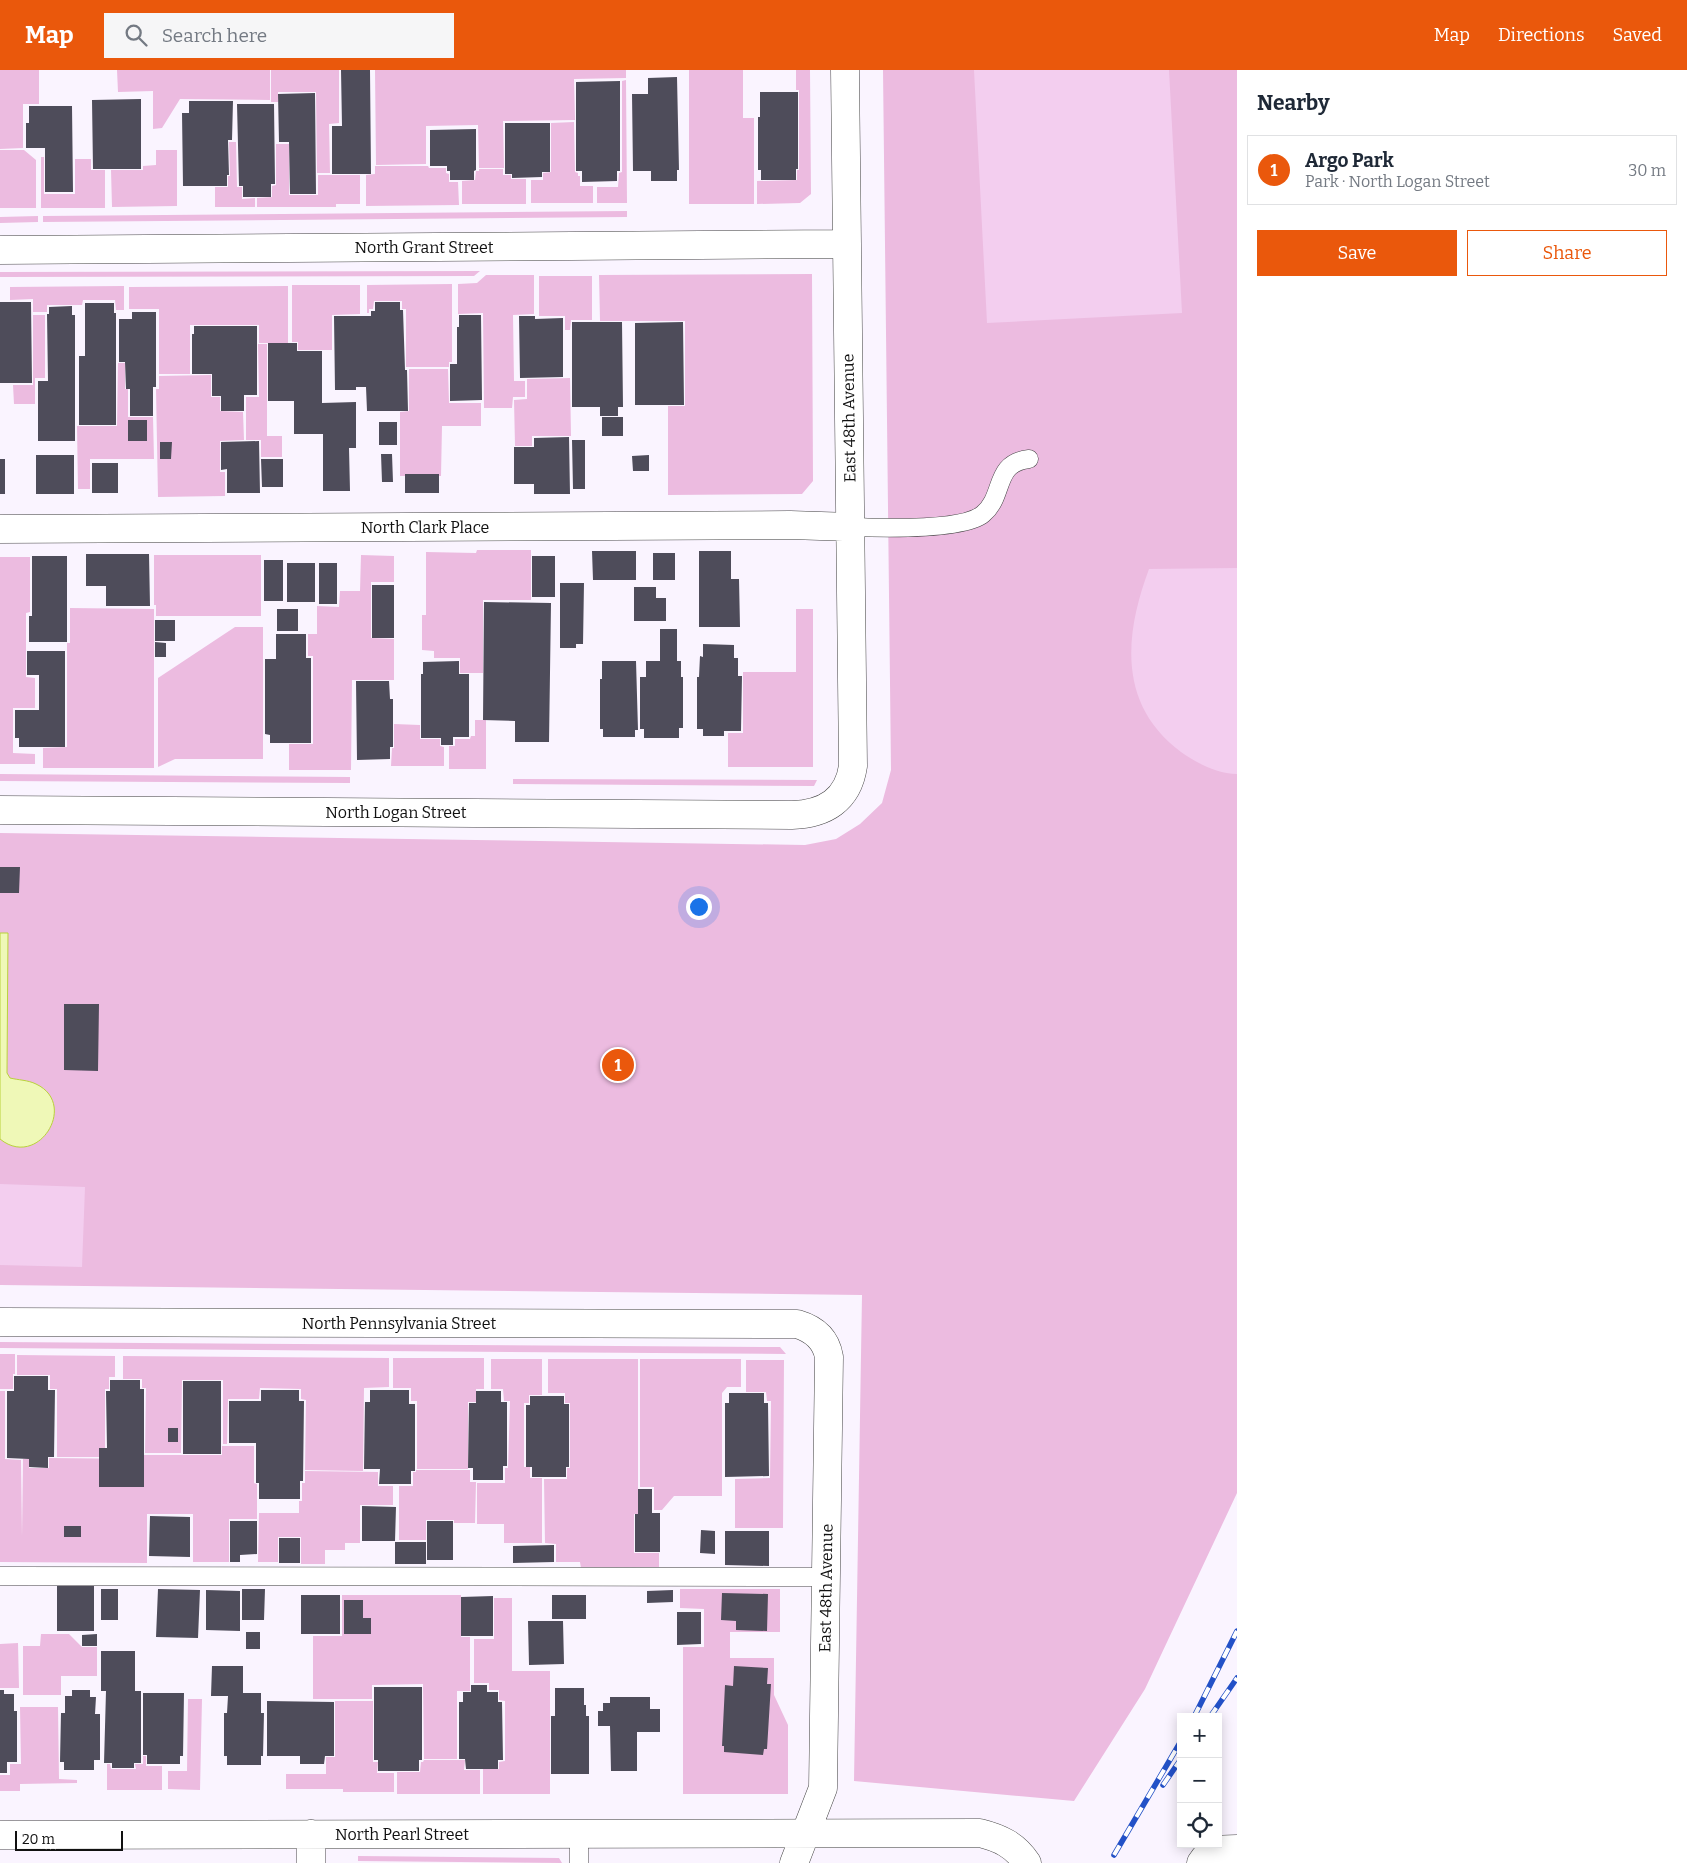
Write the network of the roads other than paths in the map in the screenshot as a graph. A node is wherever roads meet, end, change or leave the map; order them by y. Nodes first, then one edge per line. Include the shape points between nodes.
1 (845, 70) edge
2 (847, 244) junction
3 (0, 250) edge
4 (1028, 459) dead end
5 (851, 527) junction
6 (0, 529) edge
7 (853, 766) joint
8 (0, 810) edge
9 (0, 1322) edge
10 (797, 1324) joint
11 (0, 1576) edge
12 (826, 1577) junction
13 (311, 1834) junction
14 (579, 1834) junction
15 (0, 1835) edge
16 (805, 1835) junction
17 (1237, 1849) edge
18 (1204, 1859) edge
19 (311, 1863) edge
20 (579, 1863) edge
21 (794, 1863) edge
22 (1027, 1863) edge

1 - 2 street, East 48th Avenue
2 - 3 street, North Grant Street
2 - 5 street, East 48th Avenue
4 - 5 lane via 1020,460 1005,470 993,503 983,515 960,524
5 - 6 street, North Clark Place
5 - 7 street, East 48th Avenue
7 - 8 street, North Logan Street via 847,785 834,802 810,814 792,815
9 - 10 street, North Pennsylvania Street
10 - 12 street, East 48th Avenue via 817,1334 829,1358
11 - 12 lane
12 - 16 street, East 48th Avenue via 823,1788
13 - 14 street, North Pearl Street
13 - 15 street, North Pearl Street
13 - 19 street
14 - 16 street, North Pearl Street
14 - 20 lane
16 - 21 street, East 48th Avenue
16 - 22 street, North Pearl Street via 980,1833 1014,1847
17 - 18 street via 1223,1849

